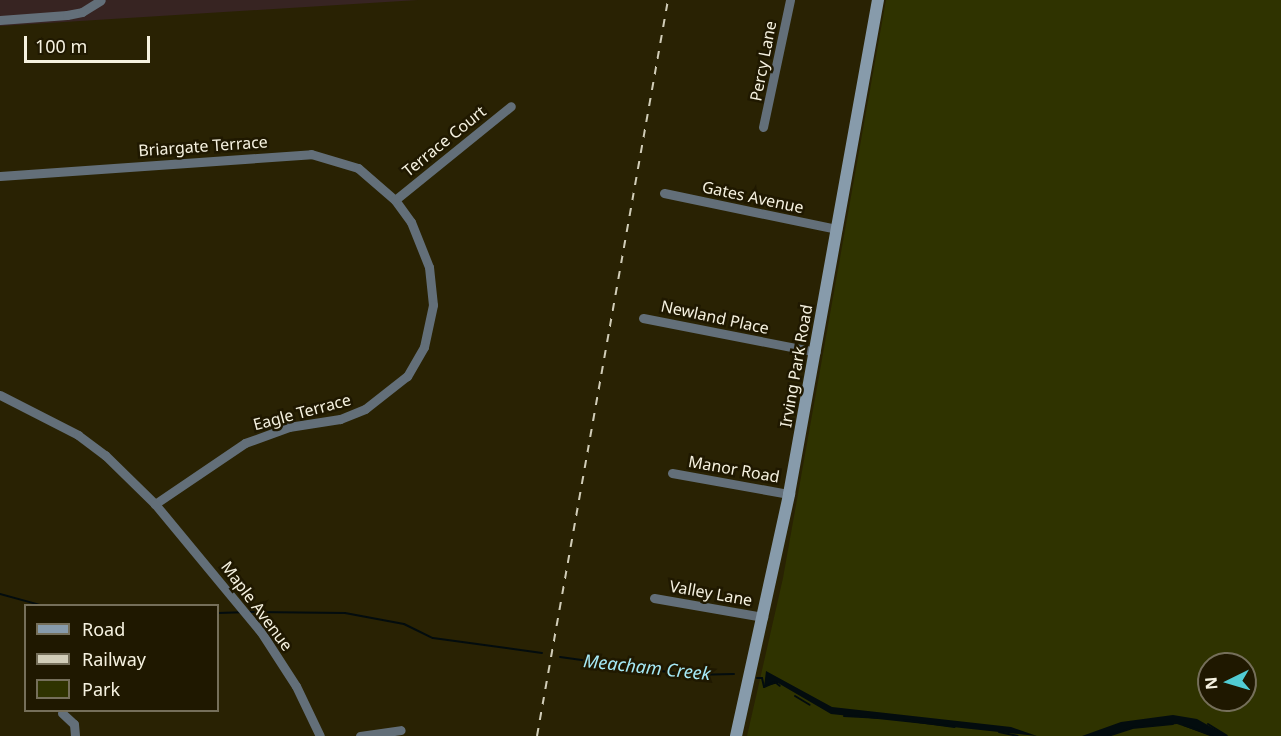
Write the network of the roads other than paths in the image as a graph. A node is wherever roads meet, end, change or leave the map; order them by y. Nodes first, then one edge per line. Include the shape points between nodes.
1 (101, 0) edge
2 (790, 0) edge
3 (878, 0) edge
4 (0, 20) edge
5 (511, 106) dead end
6 (764, 127) dead end
7 (0, 176) edge
8 (664, 193) dead end
9 (395, 200) junction
10 (837, 229) junction
11 (643, 318) dead end
12 (816, 352) junction
13 (396, 387) joint
14 (0, 395) edge
15 (672, 473) dead end
16 (789, 494) junction
17 (155, 504) junction
18 (654, 598) dead end
19 (763, 617) junction
20 (62, 713) dead end
21 (401, 730) dead end
22 (75, 736) edge
23 (320, 736) edge
24 (360, 736) edge
25 (736, 736) edge

1 - 4 street via 82,12 67,15
2 - 6 street, Percy Lane
3 - 10 main road, Irving Park Road
5 - 9 street, Terrace Court
7 - 9 street, Briargate Terrace via 311,153 358,168
8 - 10 street, Gates Avenue
9 - 13 street, Briargate Terrace via 411,222 427,259 433,305 424,347
10 - 12 main road, Irving Park Road
11 - 12 street, Newland Place
12 - 16 main road, Irving Park Road
13 - 17 street, Eagle Terrace via 350,416 289,428 245,444
14 - 17 street, Maple Avenue via 78,435 105,455
15 - 16 street, Manor Road
16 - 19 main road, Irving Park Road
17 - 23 street, Maple Avenue via 248,615 296,686
18 - 19 street, Valley Lane
19 - 25 main road, Irving Park Road
20 - 22 street via 74,724
21 - 24 street

